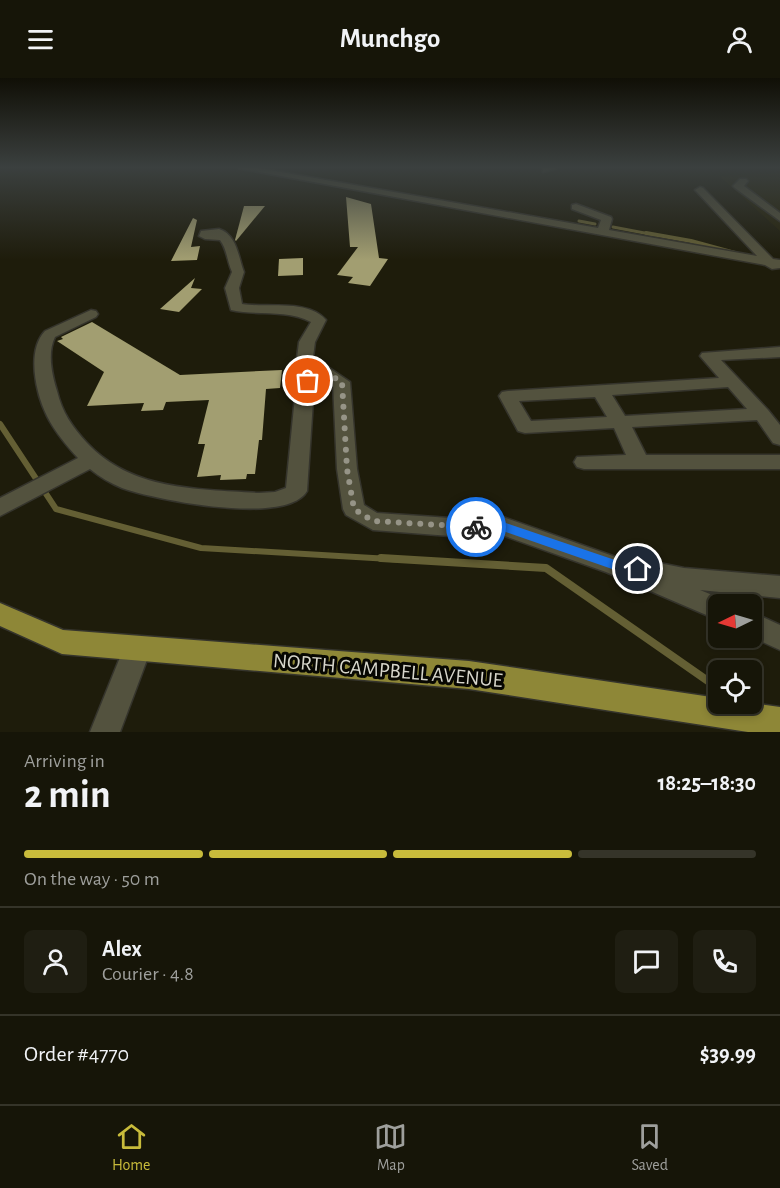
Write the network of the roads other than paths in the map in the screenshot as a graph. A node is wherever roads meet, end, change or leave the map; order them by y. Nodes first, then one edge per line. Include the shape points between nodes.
1 (411, 199) edge
2 (709, 199) edge
3 (754, 199) edge
4 (576, 207) dead end
5 (780, 218) edge
6 (602, 233) junction
7 (223, 237) dead end
8 (775, 263) edge
9 (780, 272) edge
10 (91, 314) dead end
11 (780, 352) edge
12 (322, 371) junction
13 (732, 382) junction
14 (600, 391) junction
15 (762, 414) junction
16 (620, 422) junction
17 (780, 439) edge
18 (91, 460) junction
19 (584, 462) dead end
20 (780, 462) edge
21 (640, 463) junction
22 (0, 508) edge
23 (615, 565) junction
24 (780, 587) edge
25 (708, 605) edge
26 (0, 614) edge
27 (762, 629) edge
28 (780, 638) edge
29 (137, 649) junction
30 (771, 721) edge
31 (105, 732) edge

1 - 6 street
2 - 8 street
3 - 5 street
4 - 6 street via 607,219
6 - 8 street
7 - 12 street via 231,246 238,272 232,288 236,307 309,313 319,320 307,342 305,358
8 - 9 street
10 - 18 street via 48,334 44,371 57,417
11 - 13 street via 708,356
12 - 18 street via 305,386 296,490 291,496 274,501 170,494 114,476
12 - 23 street via 342,382 347,469 354,509 373,521 450,527 503,526
13 - 14 street
13 - 15 street
14 - 16 street
14 - 16 street via 508,396 525,427
15 - 16 street
15 - 17 street
16 - 21 street
18 - 22 street
19 - 21 street
20 - 21 street
23 - 24 street via 684,578
23 - 25 street
26 - 29 main road, NORTH CAMPBELL AVENUE via 62,642
27 - 28 street
29 - 30 main road, NORTH CAMPBELL AVENUE via 469,675
29 - 31 street

